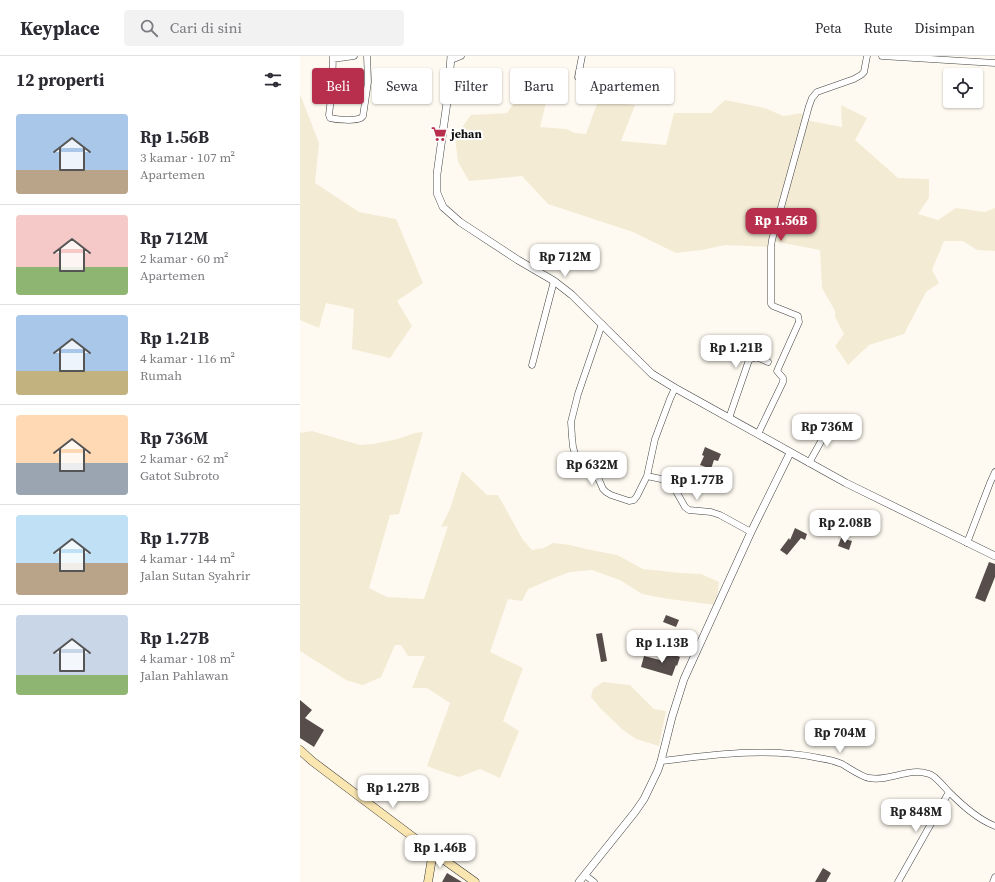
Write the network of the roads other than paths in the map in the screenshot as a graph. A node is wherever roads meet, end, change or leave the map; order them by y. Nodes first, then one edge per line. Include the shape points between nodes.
1 (354, 56) edge
2 (367, 56) edge
3 (461, 56) edge
4 (582, 56) edge
5 (867, 56) edge
6 (882, 56) edge
7 (333, 58) edge
8 (451, 58) edge
9 (995, 63) edge
10 (580, 68) edge
11 (554, 281) junction
12 (602, 324) junction
13 (768, 362) dead end
14 (532, 365) dead end
15 (675, 388) junction
16 (729, 418) junction
17 (830, 425) dead end
18 (758, 434) junction
19 (790, 453) junction
20 (809, 462) junction
21 (995, 472) edge
22 (647, 476) junction
23 (751, 532) junction
24 (967, 543) junction
25 (995, 556) edge
26 (300, 750) edge
27 (661, 761) junction
28 (949, 792) junction
29 (995, 826) edge
30 (433, 852) junction
31 (585, 875) junction
32 (995, 877) edge
33 (428, 882) edge
34 (475, 882) edge
35 (579, 882) edge
36 (594, 882) edge
37 (898, 882) edge
38 (993, 882) edge

1 - 7 street
2 - 7 street via 368,82 363,116 357,120 330,118
3 - 8 street
4 - 10 street
5 - 18 street via 861,75 817,92 809,106 772,240 771,304 798,316 799,322 777,371 783,382
6 - 9 street
8 - 11 street via 436,174 437,193 443,207 460,222
11 - 12 street
11 - 14 street
12 - 15 street via 652,374
12 - 22 street via 578,394 572,422 576,457 592,468 606,492 630,501 637,496
13 - 16 street via 757,357 749,360
15 - 16 street
15 - 22 street via 655,439
16 - 18 street
17 - 20 street
18 - 19 street
19 - 20 street
19 - 23 street
20 - 24 street
21 - 24 street
22 - 23 street via 672,484 684,507 689,510 720,515
23 - 27 street via 684,679
24 - 25 street
26 - 30 main road
27 - 28 street via 726,754 773,753 816,757 840,763 868,778 916,772 930,774
27 - 31 street via 644,799
28 - 29 street via 981,819
28 - 37 street
30 - 33 main road
30 - 34 main road
31 - 35 street
31 - 36 street
32 - 38 street

